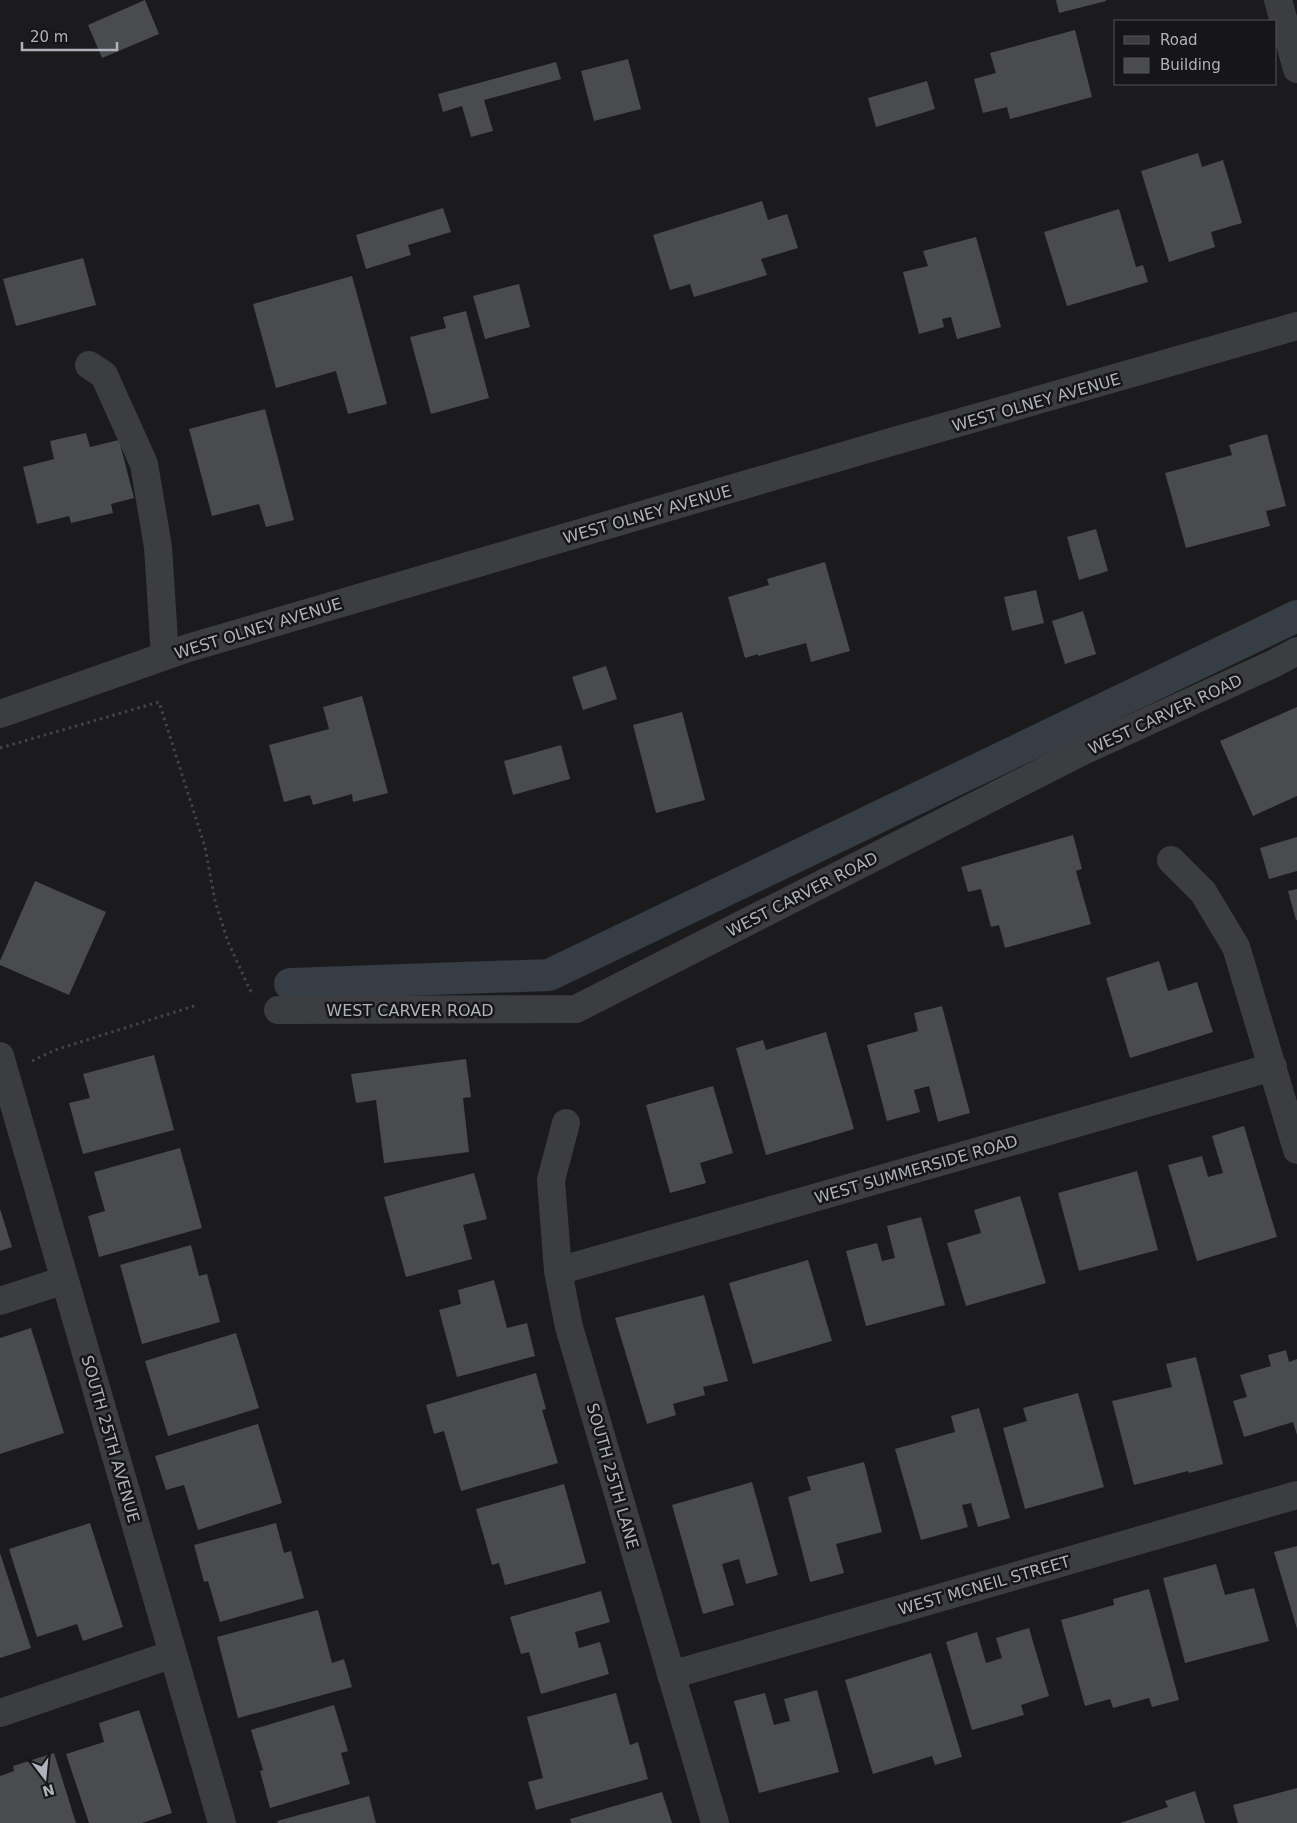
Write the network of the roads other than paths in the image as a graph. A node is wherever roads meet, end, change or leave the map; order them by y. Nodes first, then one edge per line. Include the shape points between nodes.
1 (1278, 0) edge
2 (1297, 69) edge
3 (1297, 326) edge
4 (89, 365) dead end
5 (1297, 651) edge
6 (165, 656) junction
7 (0, 714) edge
8 (1171, 860) dead end
9 (278, 1010) dead end
10 (2, 1064) edge
11 (1273, 1067) junction
12 (566, 1123) dead end
13 (1297, 1150) edge
14 (558, 1271) junction
15 (65, 1280) junction
16 (0, 1301) edge
17 (1297, 1495) edge
18 (173, 1654) junction
19 (671, 1675) junction
20 (0, 1713) edge
21 (222, 1823) edge
22 (715, 1823) edge

1 - 2 street
3 - 6 street, WEST OLNEY AVENUE
4 - 6 street via 104,376 144,464 158,547
5 - 9 street, WEST CARVER ROAD via 1083,751 576,1009
6 - 7 street, WEST OLNEY AVENUE
8 - 11 street via 1203,892 1236,947
10 - 15 street, SOUTH 25TH AVENUE
11 - 13 street
11 - 14 street, WEST SUMMERSIDE ROAD
12 - 14 street, SOUTH 25TH LANE via 552,1180
14 - 19 street, SOUTH 25TH LANE via 569,1327
15 - 16 street
15 - 18 street, SOUTH 25TH AVENUE
17 - 19 street, WEST MCNEIL STREET
18 - 20 street
18 - 21 street, SOUTH 25TH AVENUE
19 - 22 street, SOUTH 25TH LANE

